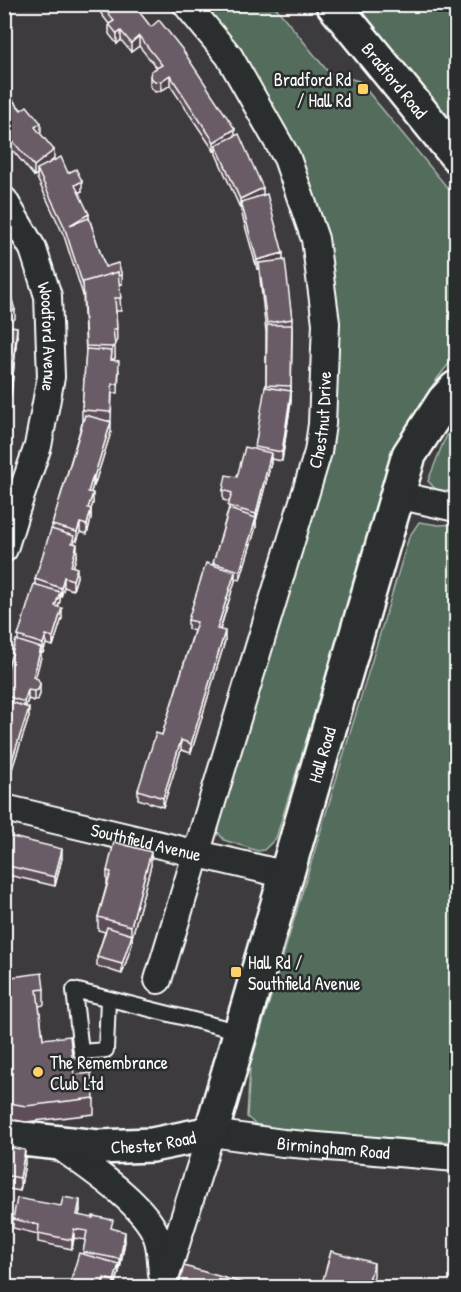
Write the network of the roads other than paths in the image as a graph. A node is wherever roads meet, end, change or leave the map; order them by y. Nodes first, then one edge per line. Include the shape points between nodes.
1 (186, 4) edge
2 (333, 4) edge
3 (456, 155) edge
4 (4, 200) edge
5 (456, 388) edge
6 (397, 495) junction
7 (11, 505) edge
8 (456, 508) edge
9 (4, 549) edge
10 (4, 808) edge
11 (197, 854) junction
12 (287, 875) junction
13 (158, 980) dead end
14 (108, 999) junction
15 (241, 1032) junction
16 (211, 1133) junction
17 (4, 1137) edge
18 (55, 1143) junction
19 (456, 1158) edge
20 (162, 1284) edge

1 - 11 street, Chestnut Drive via 229,56 287,158 315,239 326,323 318,452
2 - 3 main road, Bradford Road
4 - 7 street, Woodford Avenue via 33,249 48,296 51,336 51,378 38,446
5 - 6 main road, Hall Road via 409,455
6 - 8 street
6 - 12 main road, Hall Road
7 - 9 street, Woodford Avenue
10 - 11 street, Southfield Avenue
11 - 12 street, Southfield Avenue
11 - 13 street, Chestnut Drive
12 - 15 main road, Hall Road
14 - 14 lane via 74,990 81,1052 106,1050
14 - 15 lane
15 - 16 main road, Hall Road
16 - 18 main road, Chester Road via 152,1145 99,1148
16 - 19 street, Birmingham Road
16 - 20 street, Chester Road
17 - 18 main road, Chester Road
18 - 20 street via 139,1210 157,1237

